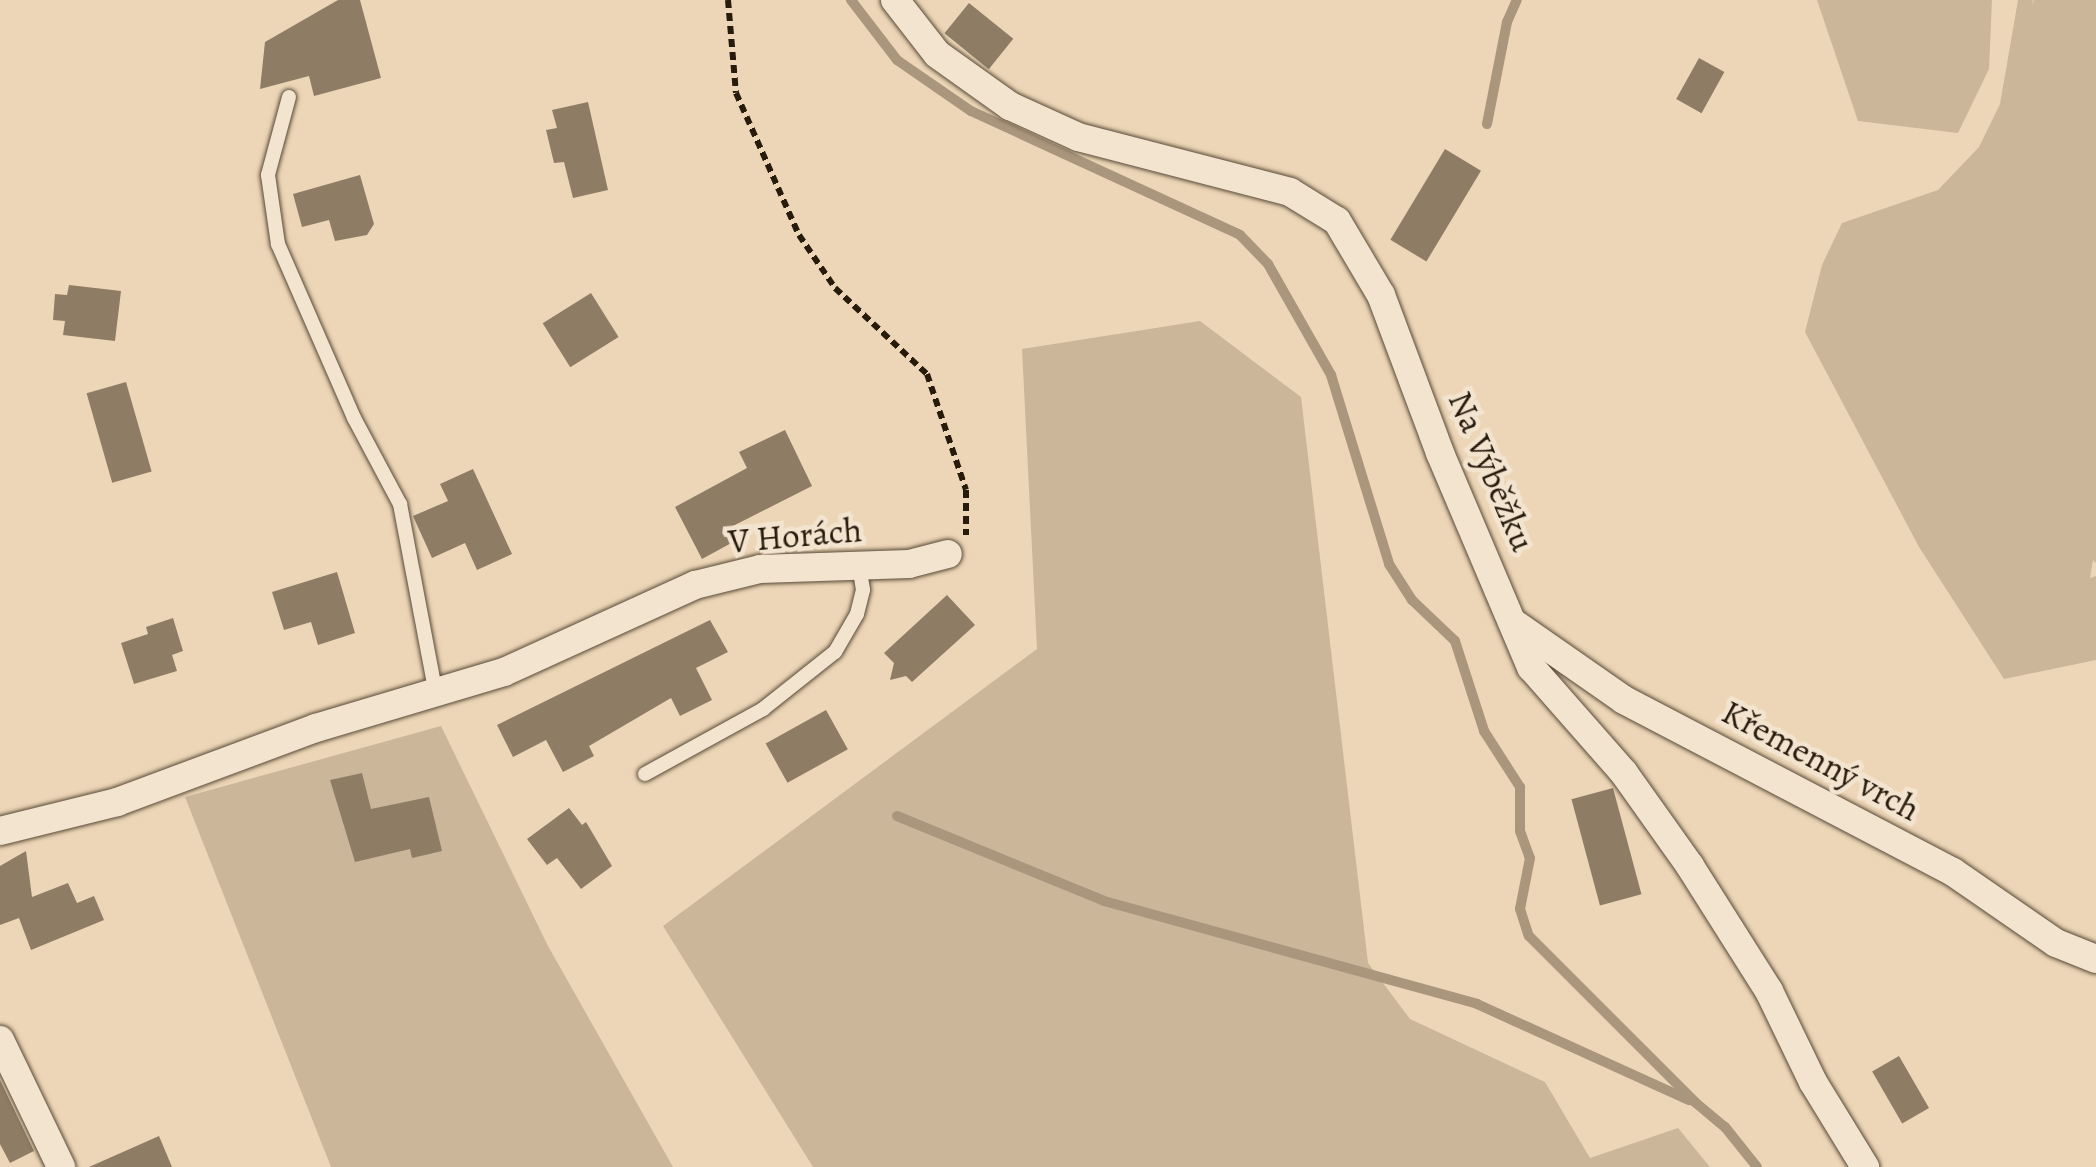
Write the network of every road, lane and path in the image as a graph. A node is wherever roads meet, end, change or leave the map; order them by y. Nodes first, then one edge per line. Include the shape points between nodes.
1 (728, 0) edge
2 (895, 0) edge
3 (289, 98) dead end
4 (948, 554) joint
5 (859, 565) junction
6 (1514, 623) junction
7 (436, 694) junction
8 (646, 774) dead end
9 (0, 831) edge
10 (2096, 959) edge
11 (0, 1040) edge
12 (61, 1167) edge
13 (1865, 1167) edge

1 - 4 path via 736,93 799,235 835,288 927,374 966,490 966,535
2 - 6 street, Na Výběžku via 937,54 1010,106 1078,137 1290,192 1337,221 1382,295 1440,453
3 - 7 lane via 268,175 278,244 400,504
4 - 5 street, V Horách via 909,564
5 - 7 street, V Horách via 760,569 696,584 504,672
5 - 8 lane via 864,590 835,652 763,709
6 - 10 street, Křemenný vrch via 1624,700 1953,872 2056,943
6 - 13 street, Na Výběžku via 1531,667 1624,773 1690,866 1769,990 1812,1082
7 - 9 street, V Horách via 316,728 118,802
11 - 12 street

